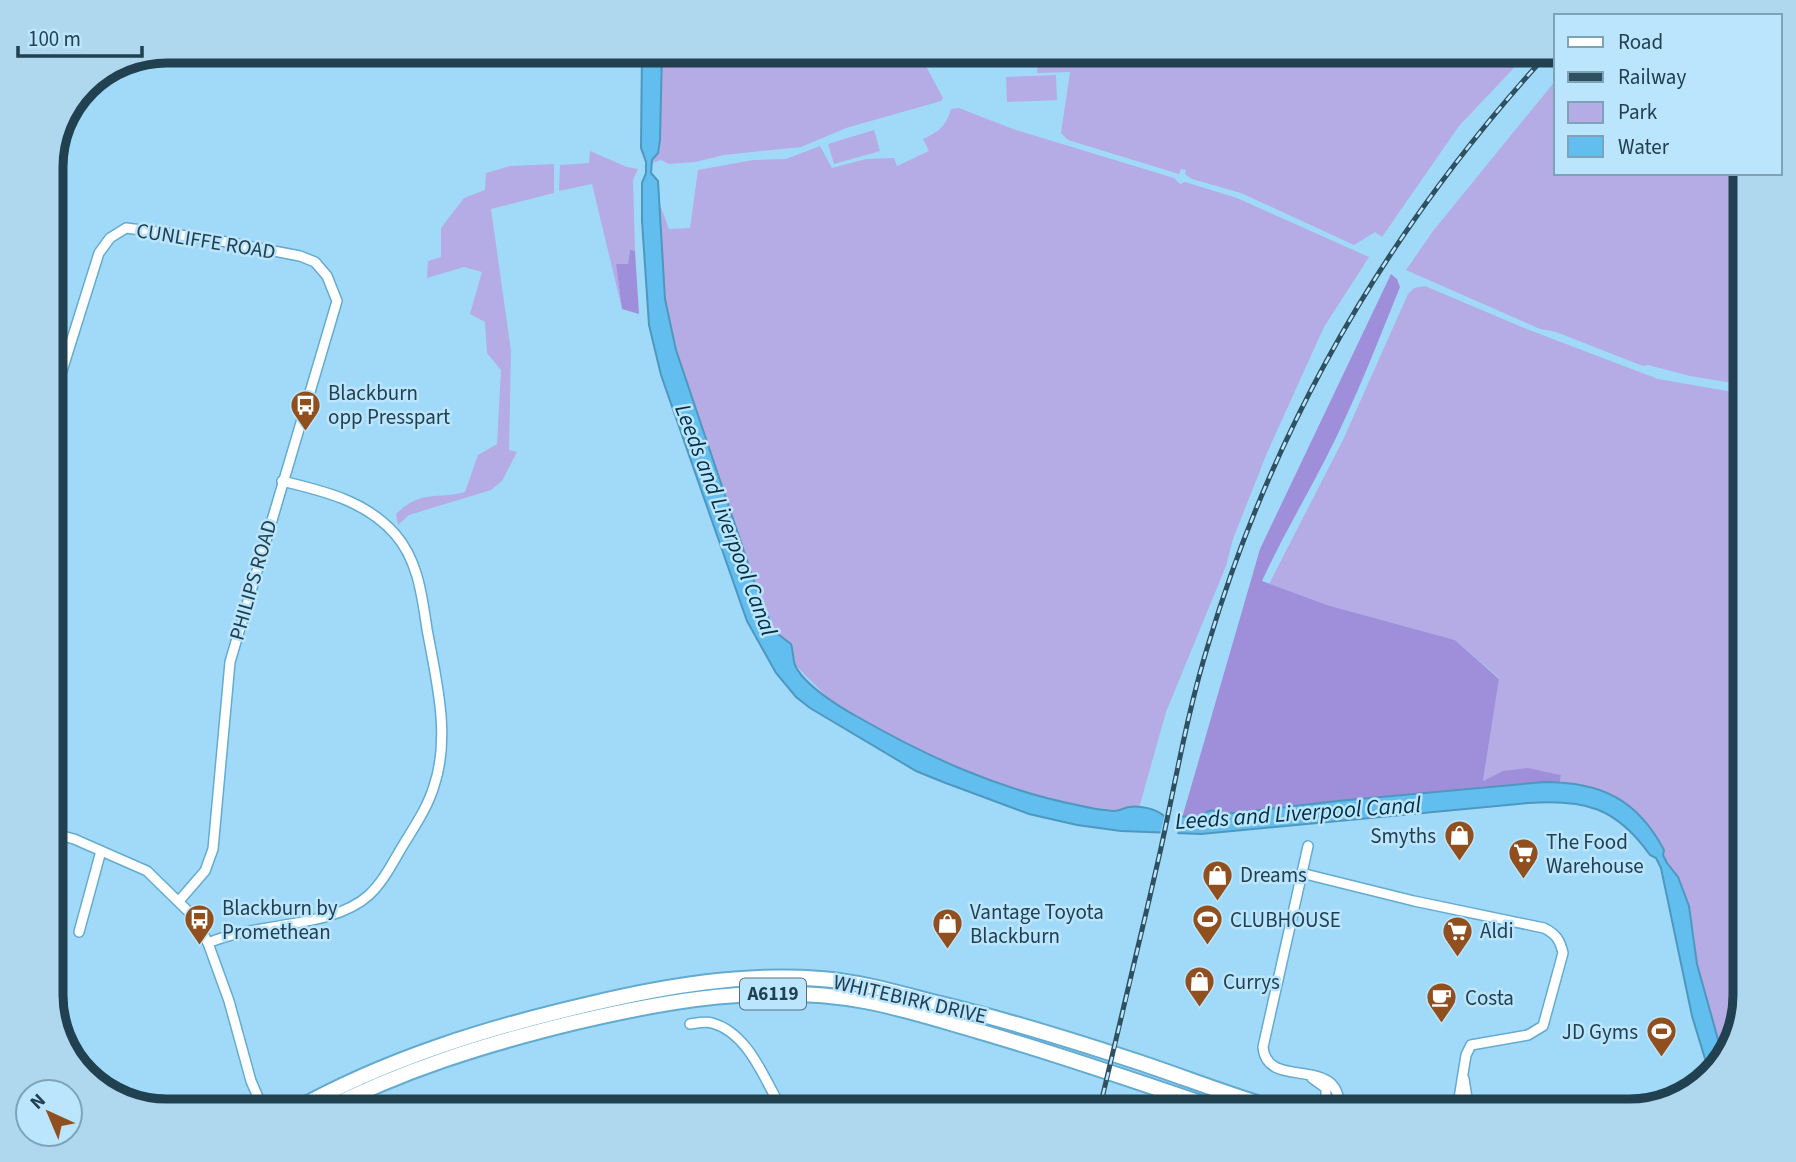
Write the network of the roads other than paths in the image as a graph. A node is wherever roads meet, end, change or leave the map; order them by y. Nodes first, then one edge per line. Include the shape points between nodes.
1 (315, 262) joint
2 (63, 368) edge
3 (282, 481) junction
4 (63, 836) edge
5 (1308, 846) dead end
6 (100, 851) junction
7 (1301, 873) junction
8 (179, 901) junction
9 (79, 932) dead end
10 (208, 943) junction
11 (690, 1024) dead end
12 (1307, 1075) junction
13 (1463, 1078) junction
14 (259, 1099) edge
15 (316, 1099) edge
16 (348, 1099) edge
17 (776, 1099) edge
18 (1189, 1099) edge
19 (1247, 1099) edge
20 (1326, 1099) edge
21 (1339, 1099) edge
22 (1459, 1099) edge
23 (1467, 1099) edge

1 - 2 street, CUNLIFFE ROAD via 211,239 126,228 99,253
1 - 3 street, PHILIPS ROAD via 327,276 337,301
3 - 8 street, PHILIPS ROAD via 230,662 213,849 205,872
3 - 10 street via 361,506 383,522 405,548 420,586 440,705 438,774 418,821 381,881 359,903 332,916 225,935
4 - 6 street
5 - 7 street
6 - 8 street via 148,872
6 - 9 street
7 - 12 street via 1263,1047 1275,1067
7 - 13 street via 1523,923 1552,932 1560,942 1563,953 1543,1026 1528,1035 1471,1045
8 - 10 street via 195,918
10 - 14 street
11 - 17 street via 710,1021 728,1029 746,1046
12 - 20 street via 1326,1088
12 - 21 street via 1328,1079
13 - 22 street
13 - 23 street
15 - 19 highway, WHITEBIRK DRIVE / A6119 via 406,1058 530,1018 671,986 780,977 876,988 985,1015
16 - 18 highway, WHITEBIRK DRIVE / A6119 via 383,1082 518,1036 673,1001 739,994 814,994 913,1011

